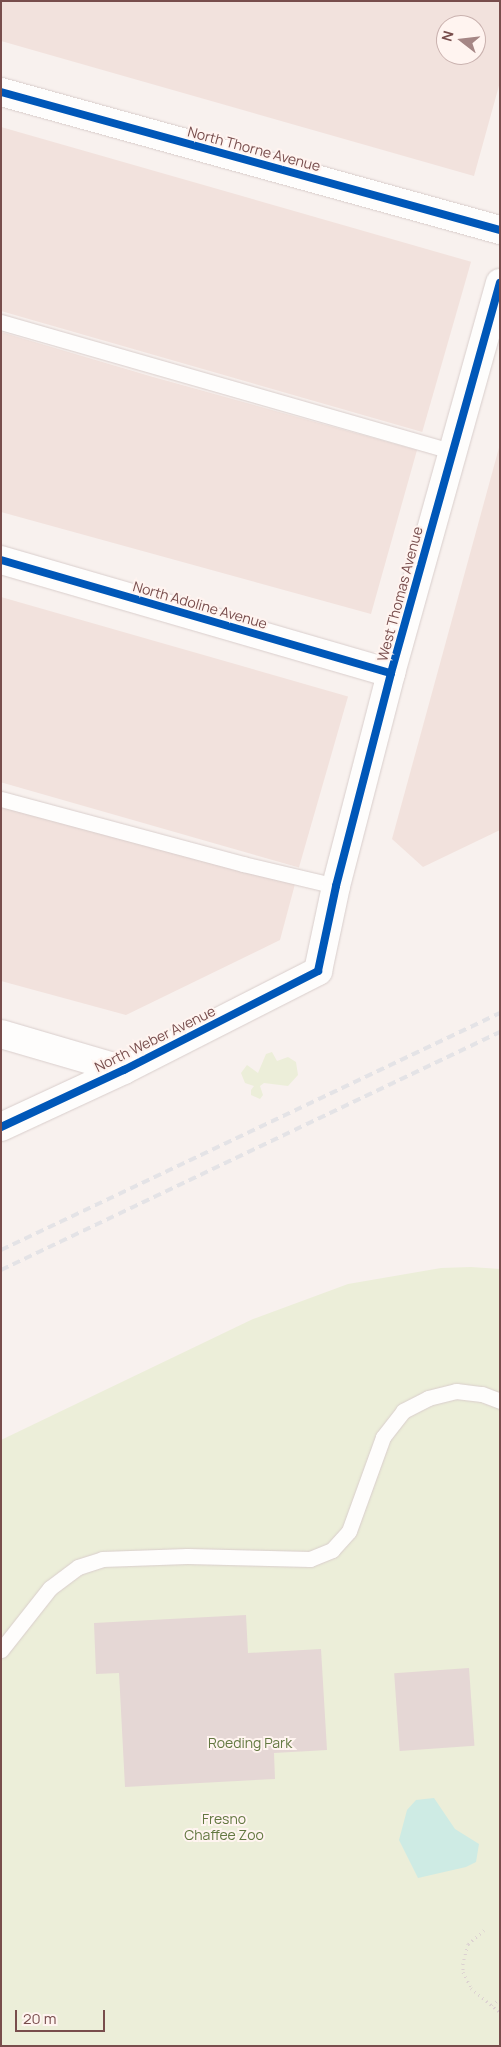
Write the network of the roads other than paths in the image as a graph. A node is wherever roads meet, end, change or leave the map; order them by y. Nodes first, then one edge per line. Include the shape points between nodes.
1 (1, 92) edge
2 (500, 230) edge
3 (500, 283) edge
4 (1, 322) edge
5 (452, 451) junction
6 (1, 560) edge
7 (391, 673) junction
8 (1, 799) edge
9 (336, 886) junction
10 (318, 971) joint
11 (1, 1034) edge
12 (124, 1070) junction
13 (1, 1127) edge
14 (500, 1400) edge
15 (1, 1650) edge

1 - 2 street, North Thorne Avenue
3 - 5 street, West Thomas Avenue
4 - 5 lane
5 - 7 street, West Thomas Avenue
6 - 7 street, North Adoline Avenue
7 - 9 street, West Thomas Avenue
8 - 9 lane
9 - 10 street, West Thomas Avenue
10 - 12 street, North Weber Avenue
11 - 12 street
12 - 13 street, North Weber Avenue
14 - 15 lane via 456,1391 428,1398 403,1411 383,1437 349,1531 332,1550 310,1559 188,1556 102,1559 78,1567 50,1588

